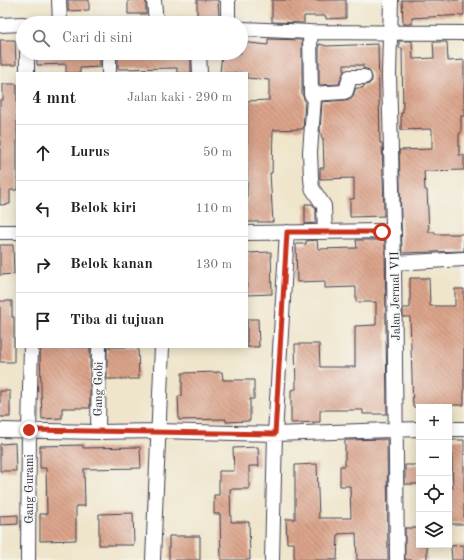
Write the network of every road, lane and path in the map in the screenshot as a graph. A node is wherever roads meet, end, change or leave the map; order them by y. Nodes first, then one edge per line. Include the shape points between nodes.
1 (59, 0) edge
2 (154, 0) edge
3 (228, 0) edge
4 (391, 0) edge
5 (60, 16) edge
6 (155, 16) edge
7 (228, 16) edge
8 (16, 24) edge
9 (0, 25) edge
10 (248, 29) edge
11 (310, 32) junction
12 (390, 32) junction
13 (464, 33) edge
14 (27, 60) edge
15 (109, 60) edge
16 (200, 60) edge
17 (27, 72) edge
18 (109, 72) edge
19 (200, 72) edge
20 (364, 77) dead end
21 (311, 94) junction
22 (0, 232) edge
23 (16, 232) edge
24 (287, 232) junction
25 (325, 232) junction
26 (248, 233) edge
27 (394, 233) junction
28 (464, 259) edge
29 (394, 263) junction
30 (31, 348) edge
31 (99, 348) edge
32 (162, 348) edge
33 (464, 428) edge
34 (416, 429) edge
35 (452, 429) edge
36 (0, 430) edge
37 (29, 430) junction
38 (397, 430) junction
39 (158, 431) junction
40 (98, 432) junction
41 (275, 434) junction
42 (28, 560) edge
43 (153, 560) edge
44 (272, 560) edge
45 (397, 560) edge

1 - 5 street
2 - 6 street
3 - 7 street
4 - 12 street, Jalan Jermal VII
8 - 9 street
10 - 11 street
11 - 12 street
11 - 21 street
12 - 13 street
12 - 27 street, Jalan Jermal VII
14 - 17 street
15 - 18 street
16 - 19 street
20 - 21 street via 350,77 344,92
21 - 25 street via 314,98 310,152 312,188 324,206
22 - 23 street
24 - 25 street
24 - 26 street
24 - 41 street
25 - 27 street
27 - 29 street, Jalan Jermal VII
28 - 29 street
29 - 38 street, Jalan Jermal VII
30 - 37 street, Gang Gurami
31 - 40 street, Gang Gobi
32 - 39 street
33 - 35 street
34 - 38 street
36 - 37 street
37 - 40 street
37 - 42 street, Gang Gurami
38 - 41 street
38 - 45 street, Jalan Jermal VII
39 - 40 street
39 - 41 street
39 - 43 street
41 - 44 street

